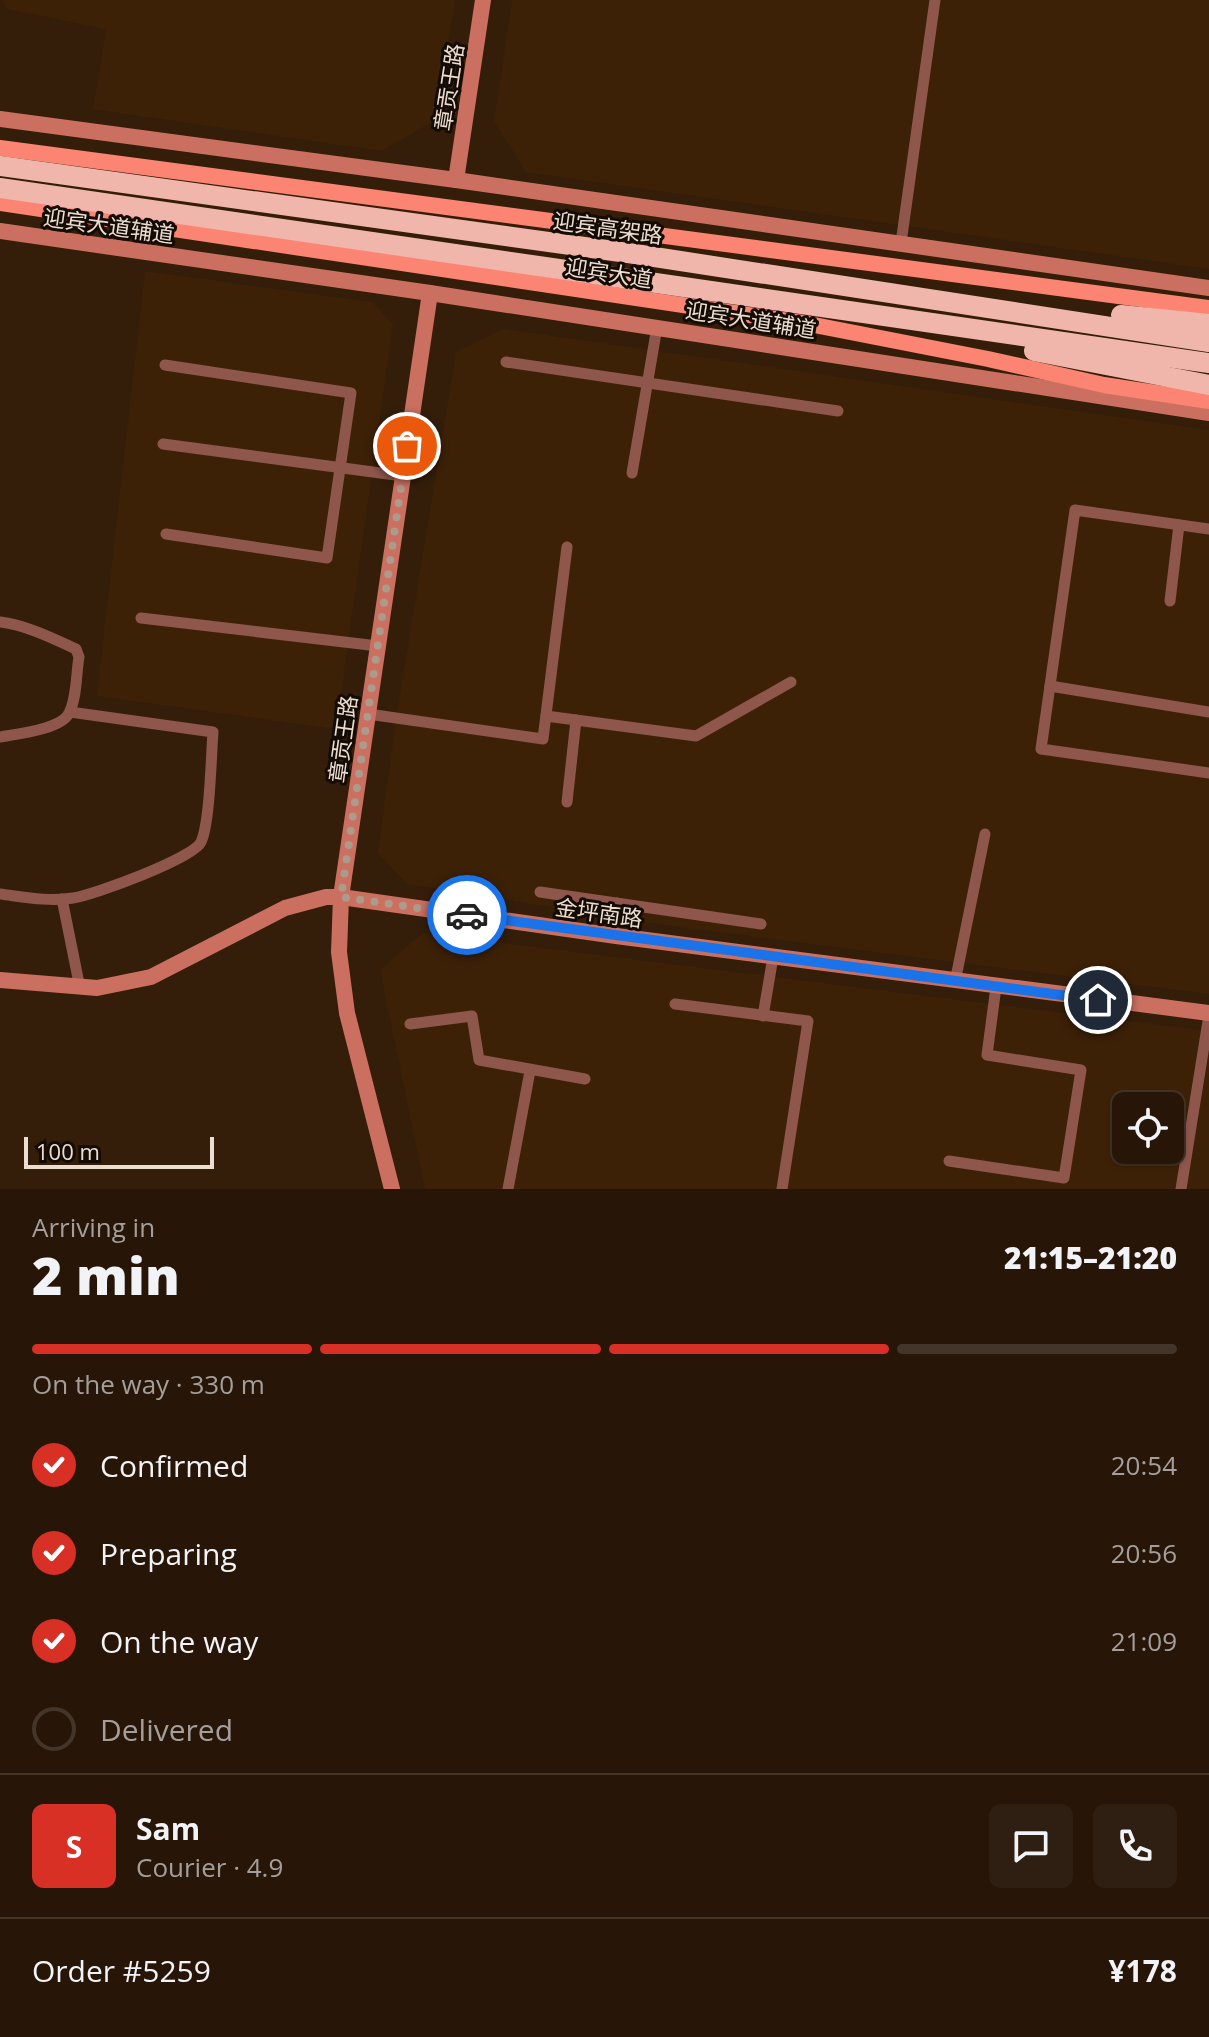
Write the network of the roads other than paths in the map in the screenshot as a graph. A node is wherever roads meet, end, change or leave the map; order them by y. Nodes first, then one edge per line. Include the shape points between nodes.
1 (483, 0) edge
2 (935, 0) edge
3 (0, 119) edge
4 (0, 148) edge
5 (0, 166) edge
6 (456, 180) junction
7 (0, 188) edge
8 (0, 203) edge
9 (0, 231) edge
10 (901, 243) junction
11 (821, 282) junction
12 (1209, 288) edge
13 (430, 293) junction
14 (819, 307) junction
15 (1209, 308) edge
16 (1209, 324) edge
17 (657, 327) junction
18 (1209, 342) edge
19 (506, 362) dead end
20 (1209, 363) edge
21 (165, 365) dead end
22 (647, 383) junction
23 (1209, 385) edge
24 (1209, 401) edge
25 (838, 411) dead end
26 (1209, 413) edge
27 (163, 444) dead end
28 (340, 468) junction
29 (632, 473) dead end
30 (403, 476) junction
31 (1209, 514) edge
32 (1179, 525) junction
33 (1208, 529) edge
34 (166, 534) dead end
35 (567, 547) dead end
36 (1170, 601) dead end
37 (141, 618) dead end
38 (0, 622) edge
39 (378, 646) junction
40 (791, 682) dead end
41 (1050, 686) junction
42 (70, 712) junction
43 (1209, 712) edge
44 (368, 714) junction
45 (546, 716) junction
46 (576, 720) junction
47 (0, 737) edge
48 (1209, 773) edge
49 (567, 802) dead end
50 (985, 834) dead end
51 (540, 892) dead end
52 (0, 894) edge
53 (341, 897) junction
54 (62, 899) junction
55 (617, 903) junction
56 (761, 924) dead end
57 (613, 936) junction
58 (773, 957) junction
59 (0, 980) edge
60 (955, 982) junction
61 (996, 987) junction
62 (80, 988) junction
63 (675, 1004) dead end
64 (1209, 1014) edge
65 (763, 1016) junction
66 (410, 1024) dead end
67 (530, 1071) junction
68 (585, 1079) dead end
69 (949, 1161) dead end
70 (392, 1189) edge
71 (508, 1189) edge
72 (782, 1189) edge
73 (1181, 1189) edge

1 - 6 street, 章贡王路
2 - 10 street
3 - 6 street
4 - 15 main road, 迎宾大道
5 - 11 highway, 迎宾高架路
6 - 10 street
7 - 14 highway
8 - 24 main road, 迎宾大道 via 809,324 1104,385
9 - 13 street, 迎宾大道辅道
10 - 12 street
11 - 16 highway
11 - 18 highway, 迎宾高架路
13 - 17 street, 迎宾大道辅道
13 - 30 street, 章贡王路
14 - 20 highway
14 - 23 highway
17 - 22 street
17 - 26 street, 迎宾大道辅道
19 - 22 street
21 - 28 street via 351,393
22 - 25 street
22 - 29 street
27 - 28 street
28 - 30 street
28 - 34 street via 327,558
30 - 39 street, 章贡王路
31 - 33 street
32 - 33 street
32 - 36 street
32 - 41 street via 1075,510
35 - 45 street
37 - 39 street
38 - 42 street via 76,649
39 - 44 street, 章贡王路
40 - 46 street via 696,736
41 - 43 street
41 - 48 street via 1041,749
42 - 47 street via 45,728
42 - 54 street via 213,732 204,834 197,848 108,889
44 - 45 street via 543,739
44 - 53 street, 章贡王路
45 - 46 street
46 - 49 street
50 - 60 street
51 - 55 street
52 - 54 street
53 - 57 street, 金坪南路
53 - 62 street, 金坪南路 via 285,908 151,977
53 - 70 street, 章贡王路 via 339,952 347,1013
54 - 62 street
55 - 56 street
55 - 57 street
57 - 58 street, 金坪南路
58 - 60 street, 金坪南路
58 - 65 street
59 - 62 street, 金坪南路
60 - 61 street, 金坪南路
61 - 64 street, 金坪南路
61 - 69 street via 987,1055 1081,1070 1064,1178
63 - 65 street
64 - 73 street
65 - 72 street via 808,1021
66 - 67 street via 472,1016 479,1060
67 - 68 street
67 - 71 street

